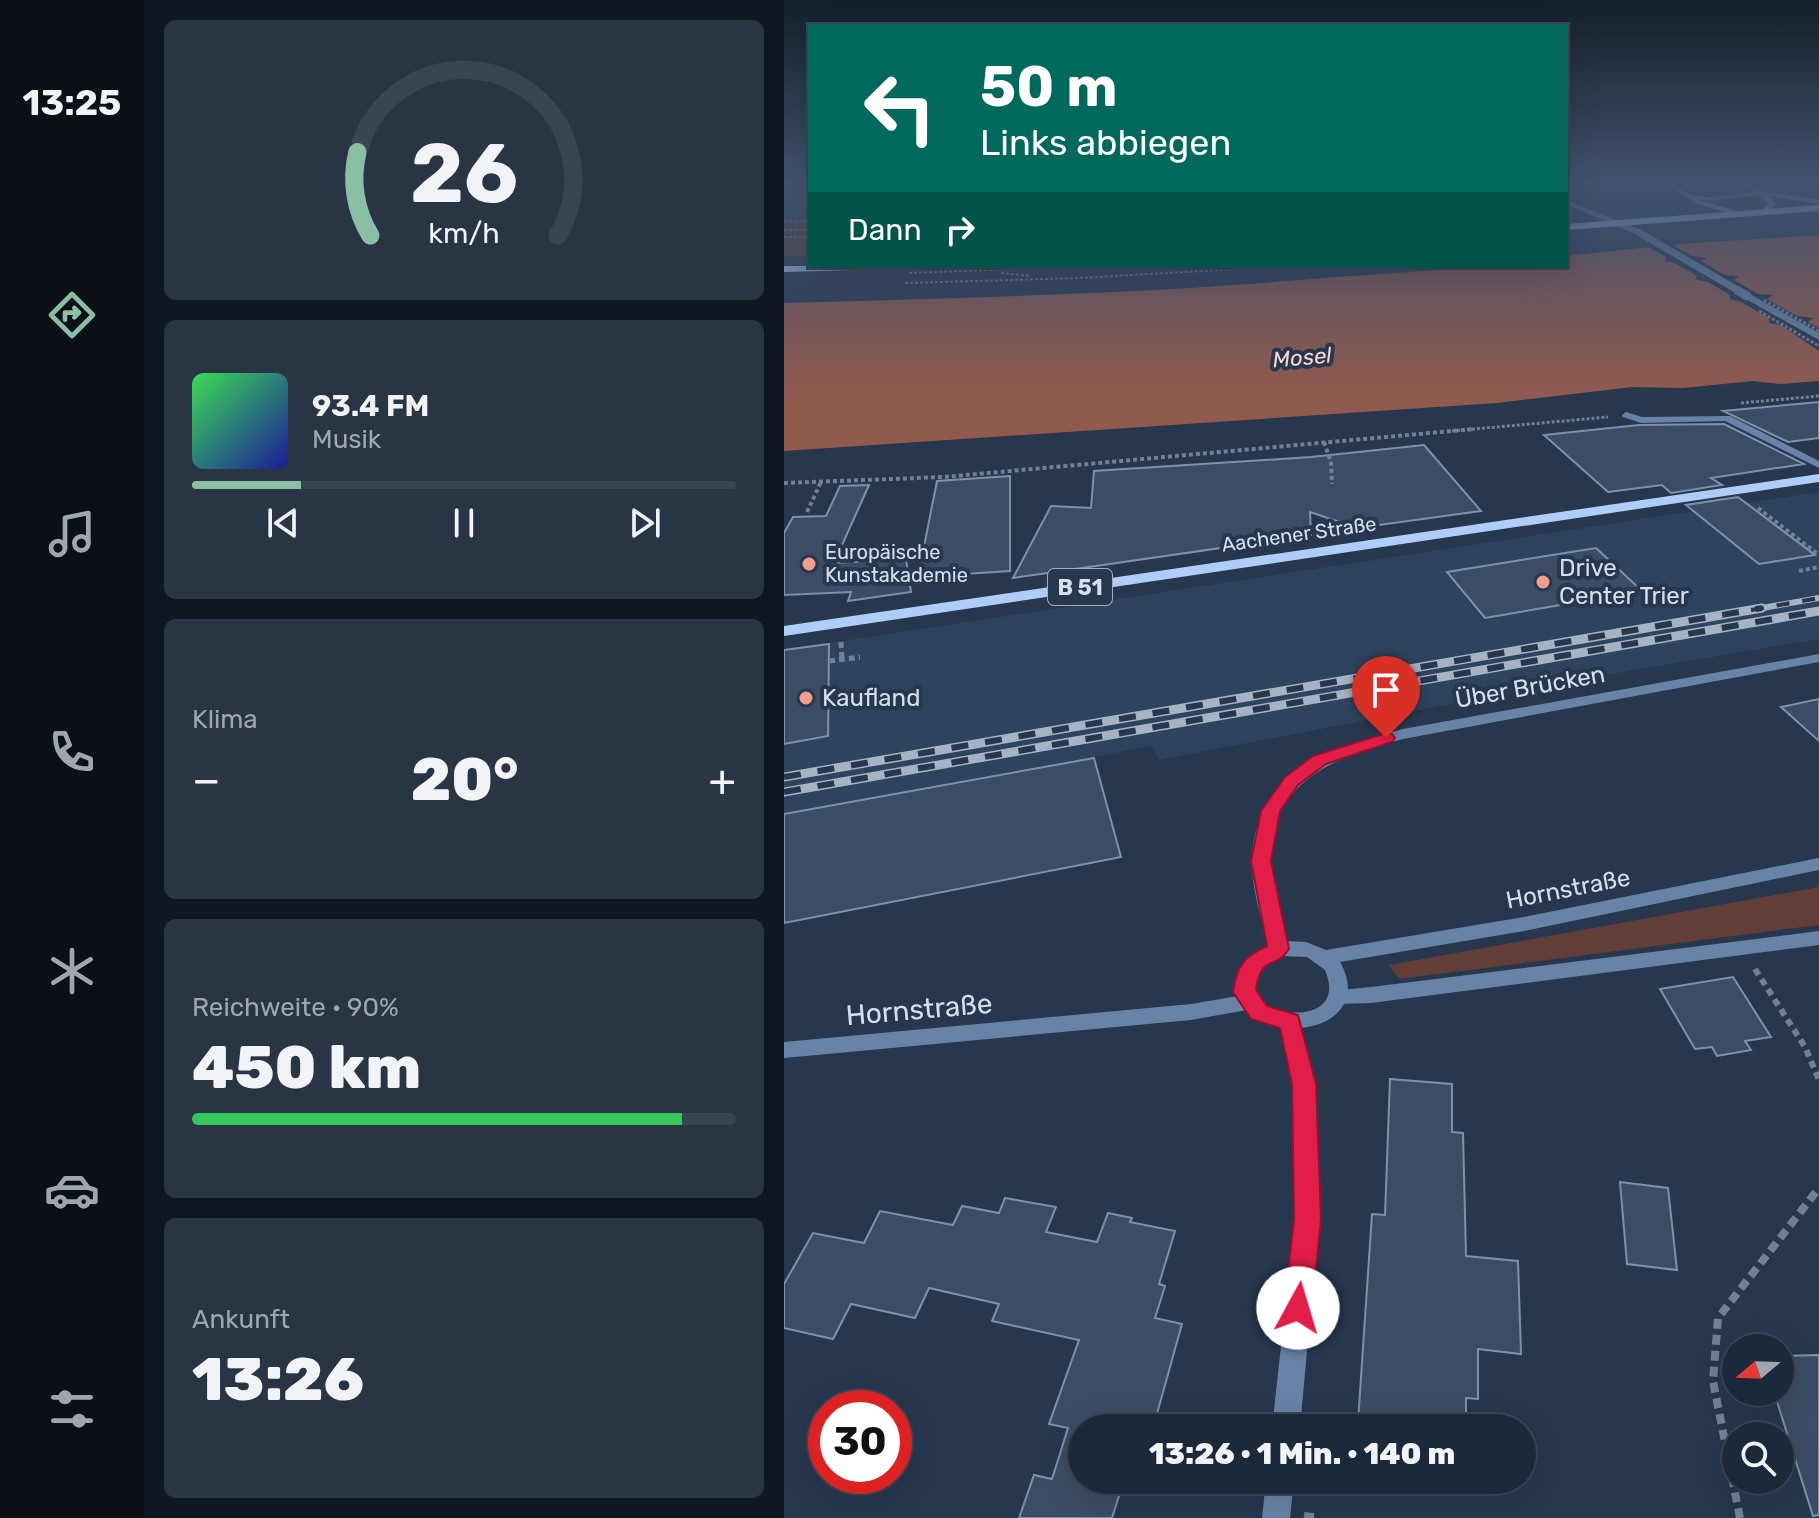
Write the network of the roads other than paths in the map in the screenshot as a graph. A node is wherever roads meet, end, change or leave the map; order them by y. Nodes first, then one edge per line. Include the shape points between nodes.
1 (1677, 255) edge
2 (808, 262) edge
3 (784, 266) edge
4 (808, 266) edge
5 (1819, 337) edge
6 (1626, 415) road end
7 (1819, 465) edge
8 (1819, 478) edge
9 (784, 631) edge
10 (1819, 658) edge
11 (1819, 864) edge
12 (1819, 938) edge
13 (1278, 949) junction
14 (1325, 957) junction
15 (1338, 996) junction
16 (1249, 1002) junction
17 (1290, 1022) junction
18 (784, 1050) edge
19 (1287, 1414) edge
20 (1279, 1494) edge
21 (1276, 1518) edge

1 - 5 street, bridge
2 - 3 main road
3 - 4 main road
6 - 7 lane via 1641,420 1727,418
8 - 9 main road, Aachener Straße / B 51
10 - 13 street, Über Brücken via 1403,734 1320,760 1292,781 1270,811 1261,861
11 - 14 street, Hornstraße via 1571,915
12 - 15 street
13 - 14 street via 1303,949
13 - 16 street via 1248,970 1244,992
14 - 15 street via 1340,982
15 - 17 street via 1320,1015
16 - 17 street via 1259,1012
16 - 18 street, Hornstraße
17 - 19 street via 1304,1084 1307,1219
20 - 21 street

